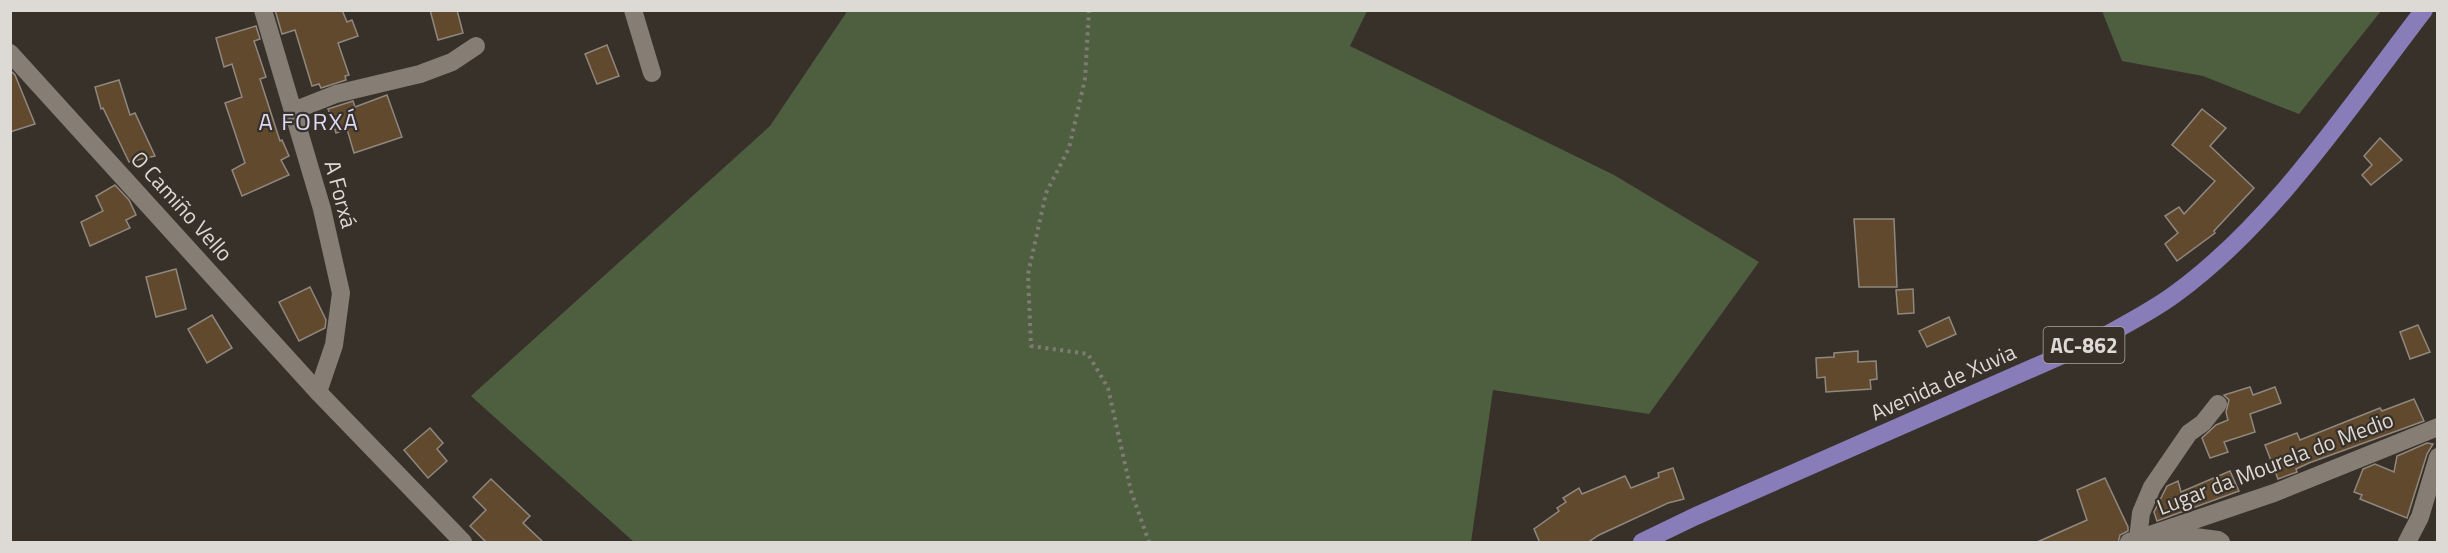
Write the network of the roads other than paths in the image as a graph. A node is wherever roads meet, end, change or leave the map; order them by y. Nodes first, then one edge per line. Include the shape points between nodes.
1 (263, 10) edge
2 (633, 10) edge
3 (2424, 10) edge
4 (476, 46) dead end
5 (10, 53) edge
6 (652, 73) dead end
7 (293, 111) junction
8 (318, 392) junction
9 (2218, 404) dead end
10 (2438, 427) edge
11 (2438, 457) edge
12 (2133, 541) edge
13 (463, 543) edge
14 (1642, 543) edge
15 (2165, 543) edge
16 (2221, 543) edge
17 (2407, 543) edge

1 - 7 street, A Forxá
2 - 6 street
3 - 14 main road, Avenida de Xuvia / AC-862 via 2287,187 2208,268 2176,294 2101,338
4 - 7 street via 452,62 420,74 336,94
5 - 8 street, O Camiño Vello
7 - 8 street, A Forxá via 322,209 341,293 334,345
8 - 13 street, O Camiño Vello
9 - 12 street via 2189,433 2151,487
10 - 12 street, Lugar da Mourela do Medio via 2274,493
11 - 17 street via 2420,517
15 - 16 street via 2187,536

